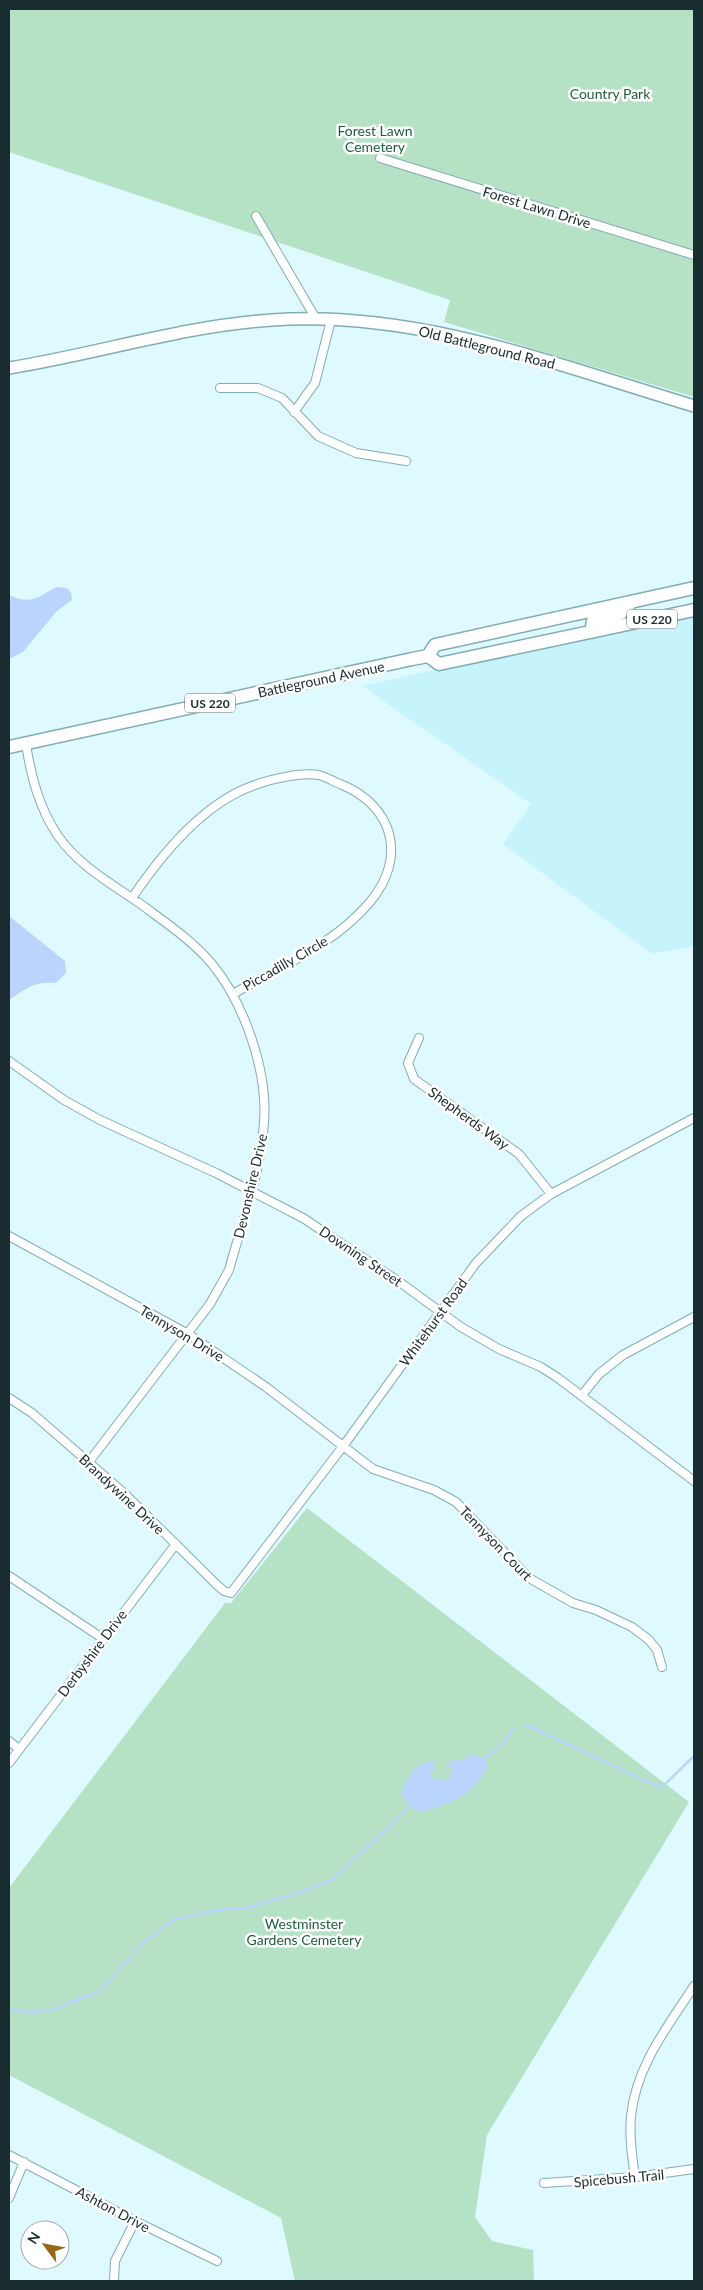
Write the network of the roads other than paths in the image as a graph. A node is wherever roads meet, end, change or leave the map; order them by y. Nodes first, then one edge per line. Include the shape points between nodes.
1 (380, 158) dead end
2 (256, 216) dead end
3 (694, 255) edge
4 (316, 319) junction
5 (331, 320) junction
6 (9, 368) edge
7 (220, 388) dead end
8 (694, 406) edge
9 (294, 412) junction
10 (406, 461) dead end
11 (694, 588) edge
12 (631, 602) junction
13 (694, 610) edge
14 (591, 632) junction
15 (428, 656) junction
16 (26, 744) junction
17 (9, 747) edge
18 (132, 898) junction
19 (233, 994) junction
20 (419, 1038) dead end
21 (9, 1061) edge
22 (694, 1118) edge
23 (251, 1190) junction
24 (550, 1194) junction
25 (9, 1236) edge
26 (440, 1312) junction
27 (694, 1317) edge
28 (188, 1334) junction
29 (582, 1395) junction
30 (9, 1398) edge
31 (344, 1445) junction
32 (88, 1463) junction
33 (694, 1481) edge
34 (176, 1544) junction
35 (9, 1576) edge
36 (232, 1593) joint
37 (102, 1638) junction
38 (662, 1667) dead end
39 (9, 1741) edge
40 (19, 1749) junction
41 (9, 1763) edge
42 (694, 1986) edge
43 (9, 2155) edge
44 (24, 2162) junction
45 (694, 2169) edge
46 (634, 2177) junction
47 (544, 2183) dead end
48 (9, 2198) edge
49 (135, 2221) junction
50 (218, 2262) dead end
51 (114, 2281) edge

1 - 3 street, Forest Lawn Drive
2 - 4 street
4 - 5 street, Old Battleground Road
4 - 6 street, Old Battleground Road via 208,327
5 - 8 street, Old Battleground Road via 438,332
5 - 9 street via 315,383
7 - 9 street via 258,388 282,398
9 - 10 street via 318,436 356,452
11 - 12 main road, Battleground Avenue / US 220
12 - 14 main road via 621,612 594,621
12 - 15 main road, Battleground Avenue / US 220 via 436,644
13 - 14 main road, Battleground Avenue / US 220
14 - 15 main road, Battleground Avenue / US 220 via 440,664
15 - 16 main road, Battleground Avenue / US 220
16 - 17 main road, Battleground Avenue / US 220
16 - 18 street, Devonshire Drive via 39,798 58,836 79,861
18 - 19 street, Devonshire Drive via 186,939 211,963
18 - 19 street, Piccadilly Circle via 170,848 199,820 254,785 286,777 318,775 352,789 373,803 388,825 391,855 385,880 372,901 326,942
19 - 23 street, Devonshire Drive via 252,1042 264,1096 264,1122
20 - 24 street, Shepherds Way via 408,1063 414,1079 519,1154
21 - 23 street, Downing Street via 64,1100 100,1120
22 - 24 street, Whitehurst Road
23 - 26 street, Downing Street via 303,1218
23 - 28 street, Devonshire Drive via 229,1270 221,1288
24 - 26 street, Whitehurst Road via 501,1235
25 - 28 street, Tennyson Drive
26 - 29 street, Downing Street via 479,1338 540,1367
26 - 31 street, Whitehurst Road
27 - 29 street via 623,1355 599,1374
28 - 31 street, Tennyson Drive
28 - 32 street, Devonshire Drive
29 - 33 street, Downing Street
30 - 32 street, Brandywine Drive via 32,1413
31 - 36 street, Whitehurst Road
31 - 38 street, Tennyson Court via 373,1470 434,1490 456,1502 529,1578 573,1603 632,1627 657,1650
32 - 34 street, Brandywine Drive
34 - 36 street, Brandywine Drive via 216,1584
34 - 37 street, Derbyshire Drive
35 - 37 street
37 - 40 street, Derbyshire Drive
39 - 40 street
40 - 41 street, Derbyshire Drive
42 - 46 street via 658,2040 637,2088 631,2116
43 - 44 street, Ashton Drive
44 - 48 street
44 - 49 street, Ashton Drive
45 - 46 street, Spicebush Trail
46 - 47 street, Spicebush Trail
49 - 50 street, Ashton Drive
49 - 51 street via 115,2261

